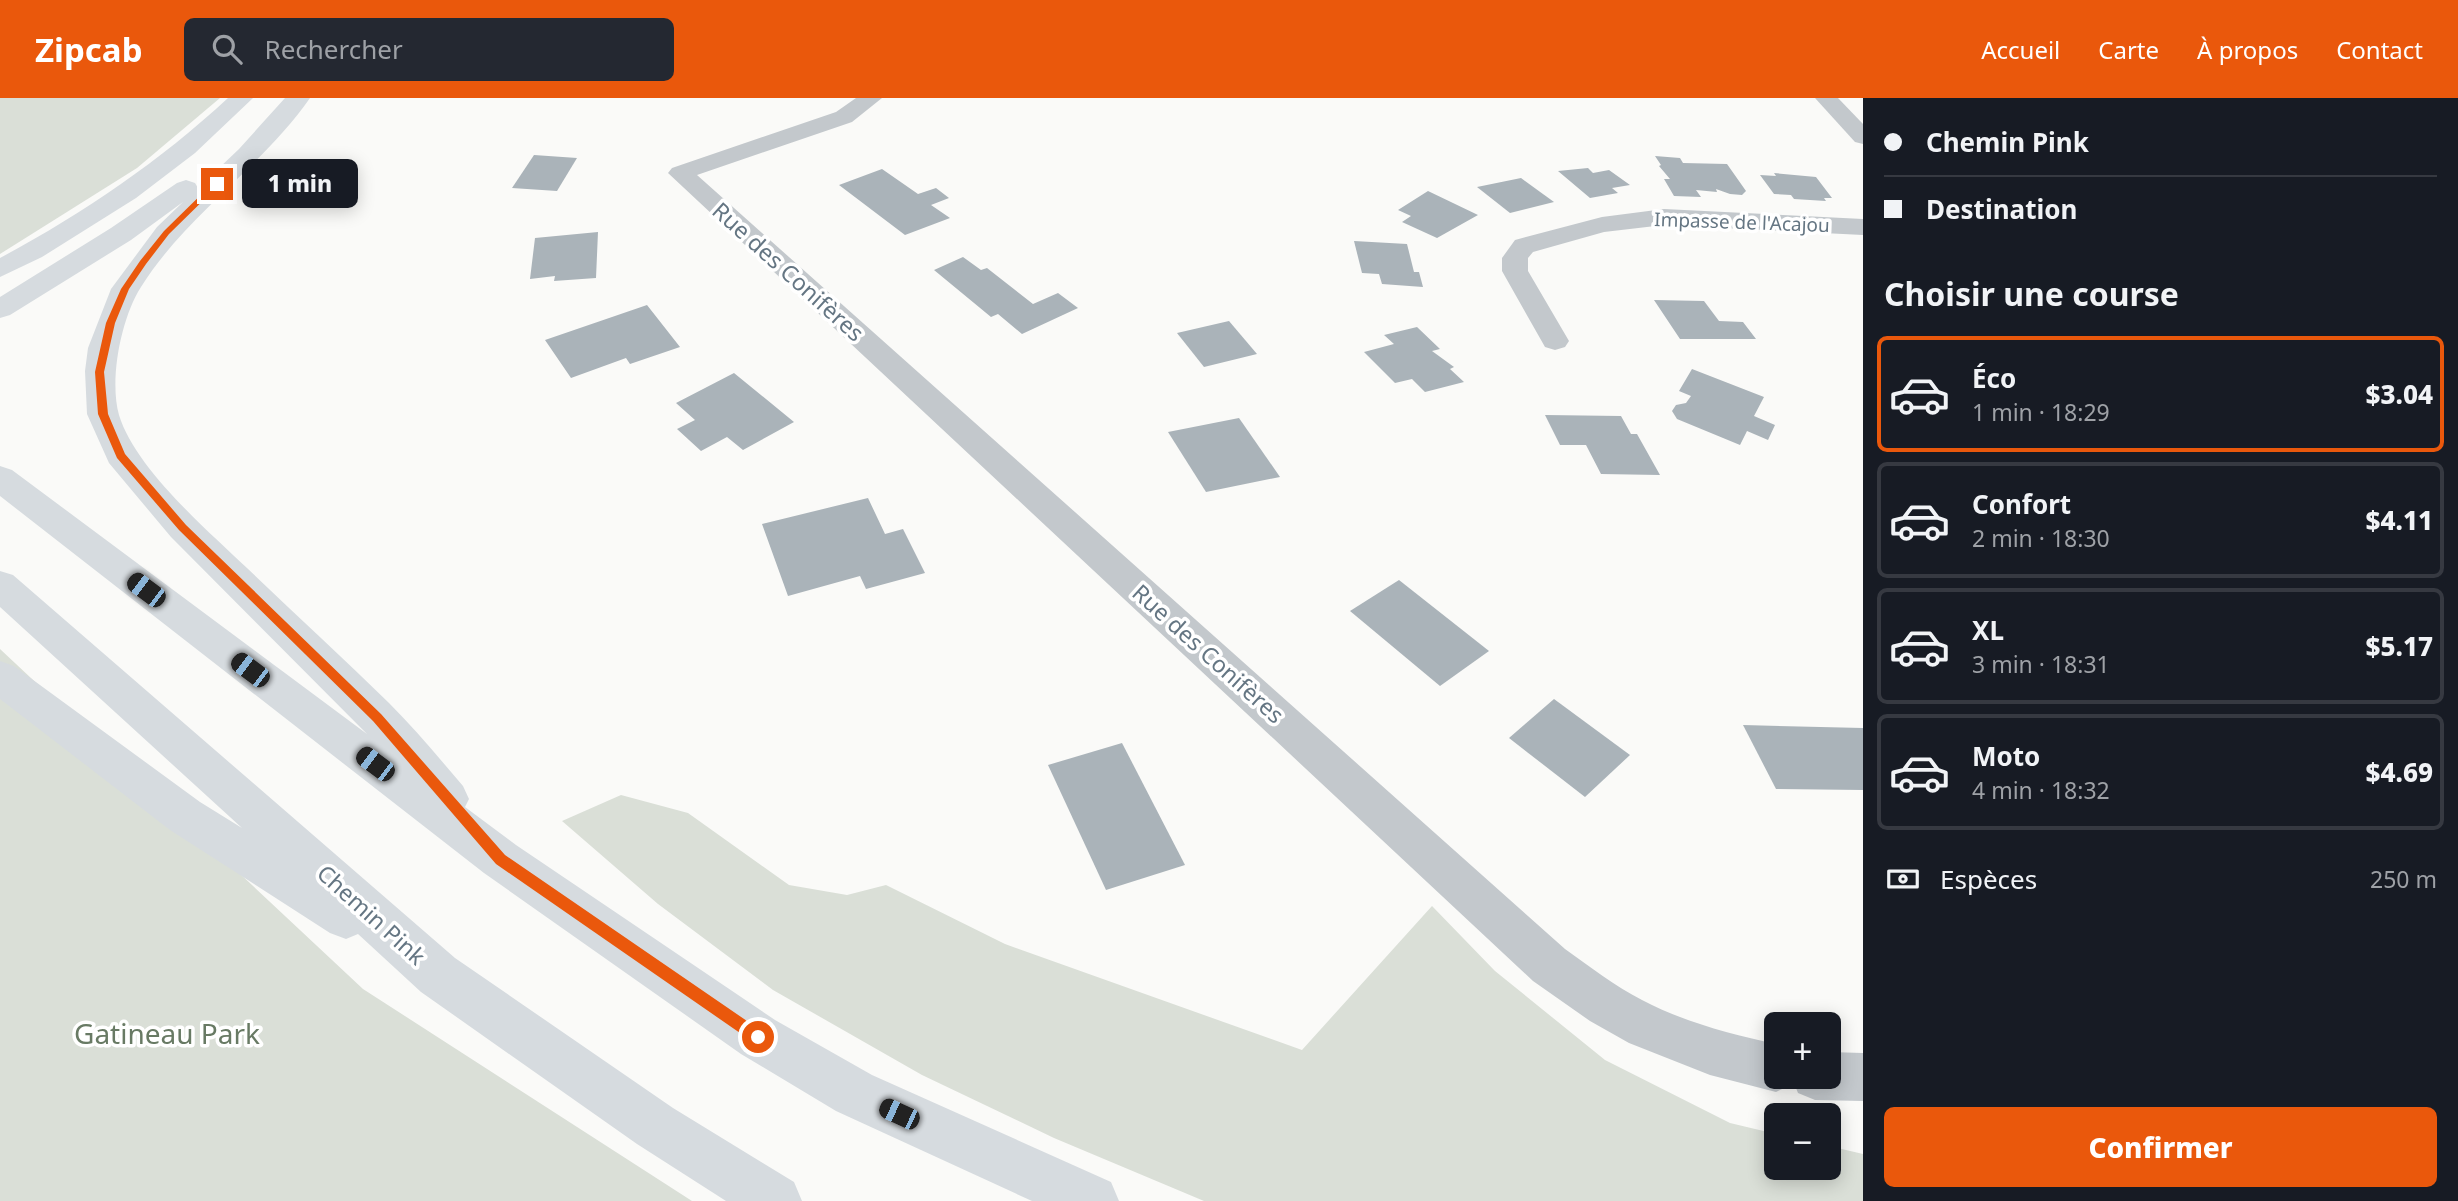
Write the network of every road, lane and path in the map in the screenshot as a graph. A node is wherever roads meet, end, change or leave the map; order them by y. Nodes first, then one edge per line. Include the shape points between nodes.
1 (241, 98) edge
2 (296, 98) edge
3 (871, 98) edge
4 (1826, 98) edge
5 (1863, 137) edge
6 (1863, 227) edge
7 (0, 269) edge
8 (0, 309) edge
9 (1555, 341) dead end
10 (0, 478) edge
11 (0, 585) edge
12 (0, 677) edge
13 (500, 859) junction
14 (438, 975) junction
15 (1764, 1065) edge
16 (1841, 1077) edge
17 (1863, 1077) edge
18 (775, 1201) edge
19 (1092, 1201) edge

1 - 7 main road via 158,169
2 - 8 main road via 169,200
2 - 13 main road via 248,154 166,233 125,289 103,348 103,414 121,456 183,527 377,717
3 - 15 street, Rue des Conifères via 845,117 680,173 1549,965 1608,1006 1662,1034
4 - 5 street
6 - 9 street, Impasse de l'Acajou via 1664,217 1602,225 1524,246 1515,258 1514,271
10 - 13 main road
11 - 14 main road, Chemin Pink
12 - 14 main road via 185,816
13 - 19 main road via 758,1037 853,1093
14 - 18 main road, Chemin Pink via 656,1126
16 - 17 street

